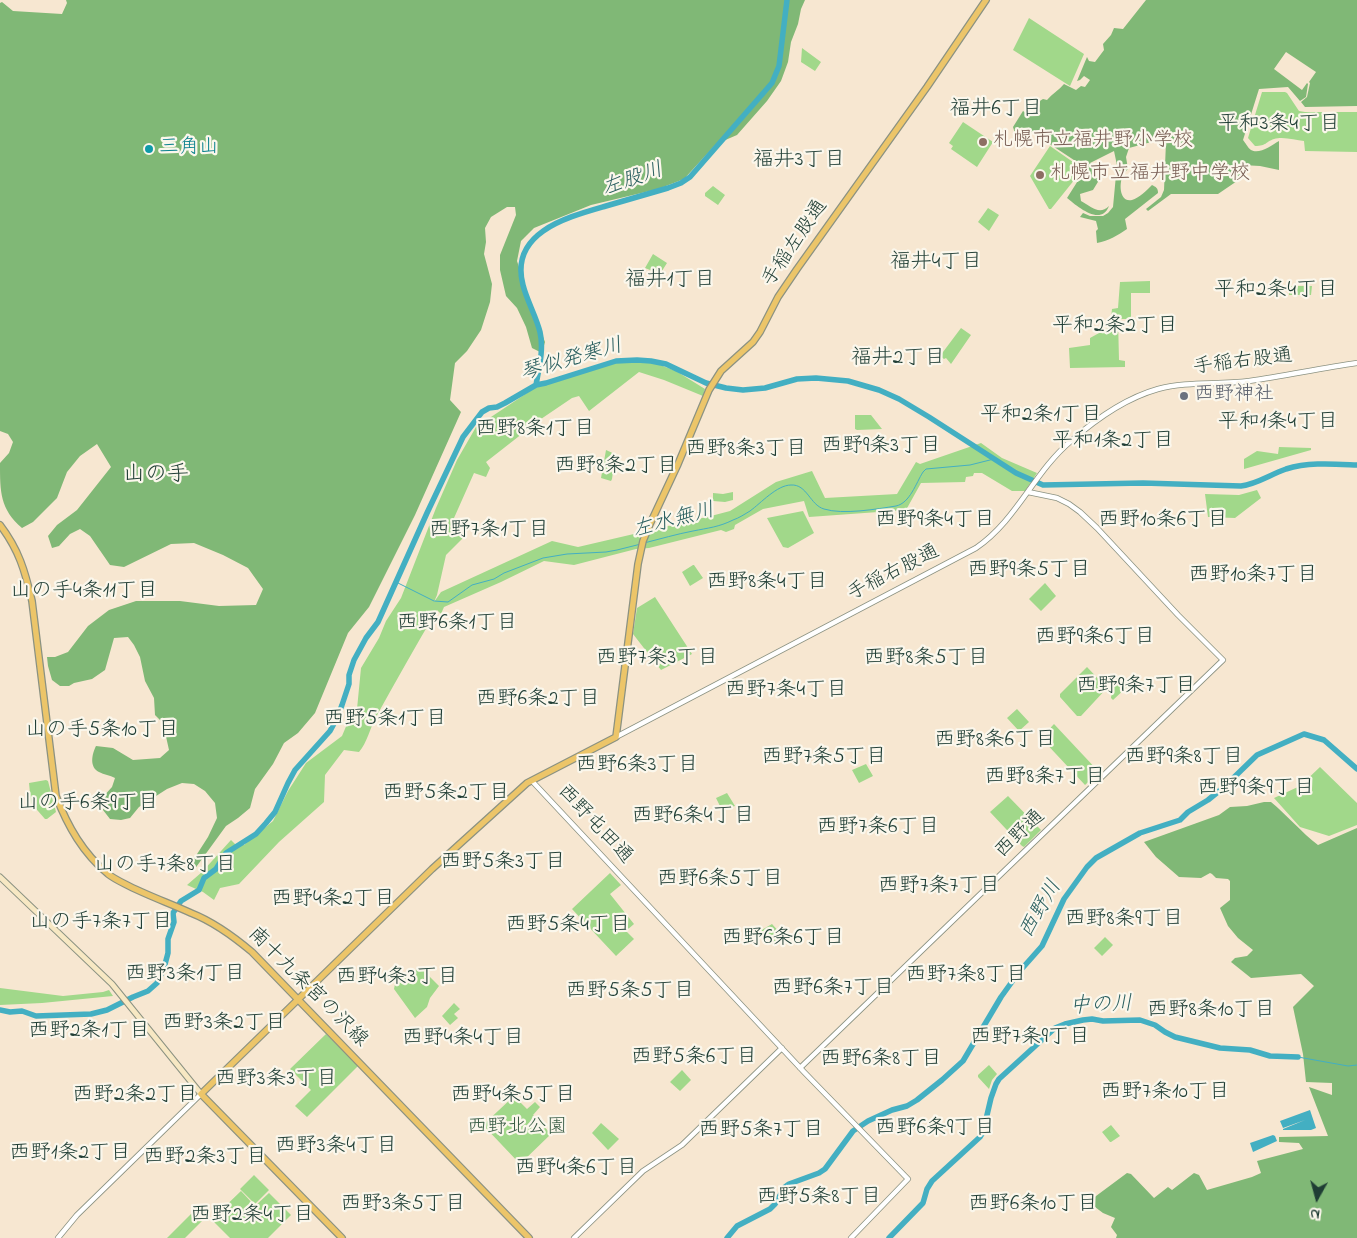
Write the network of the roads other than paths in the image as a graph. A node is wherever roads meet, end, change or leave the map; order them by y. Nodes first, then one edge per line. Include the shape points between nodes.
1 (986, 0) edge
2 (1357, 363) edge
3 (1028, 492) junction
4 (0, 525) edge
5 (616, 737) junction
6 (532, 781) junction
7 (0, 877) edge
8 (298, 1000) junction
9 (782, 1048) junction
10 (800, 1068) junction
11 (201, 1094) junction
12 (58, 1238) edge
13 (342, 1238) edge
14 (530, 1238) edge
15 (574, 1238) edge
16 (851, 1238) edge

1 - 5 main road, 手稲左股通 via 796,270 757,337 721,372 709,390 643,543
2 - 3 street, 手稲右股通 via 1242,382 1159,389 1138,396 1071,440
3 - 5 street, 手稲右股通 via 1001,528 976,548
3 - 10 street, 西野通 via 1057,498 1080,512 1223,660
4 - 8 main road, 南十九条宮の沢線 via 11,539 25,572 32,601 56,796 80,844 110,876 225,931 252,952
5 - 6 main road
6 - 8 main road via 432,869
6 - 9 street, 西野屯田通
7 - 11 main road via 112,984
8 - 11 main road
8 - 14 main road, 南十九条宮の沢線
9 - 10 street, 西野屯田通
9 - 15 street via 682,1145 643,1171
10 - 16 street, 西野屯田通 via 908,1179
11 - 12 street via 77,1215
11 - 13 main road

